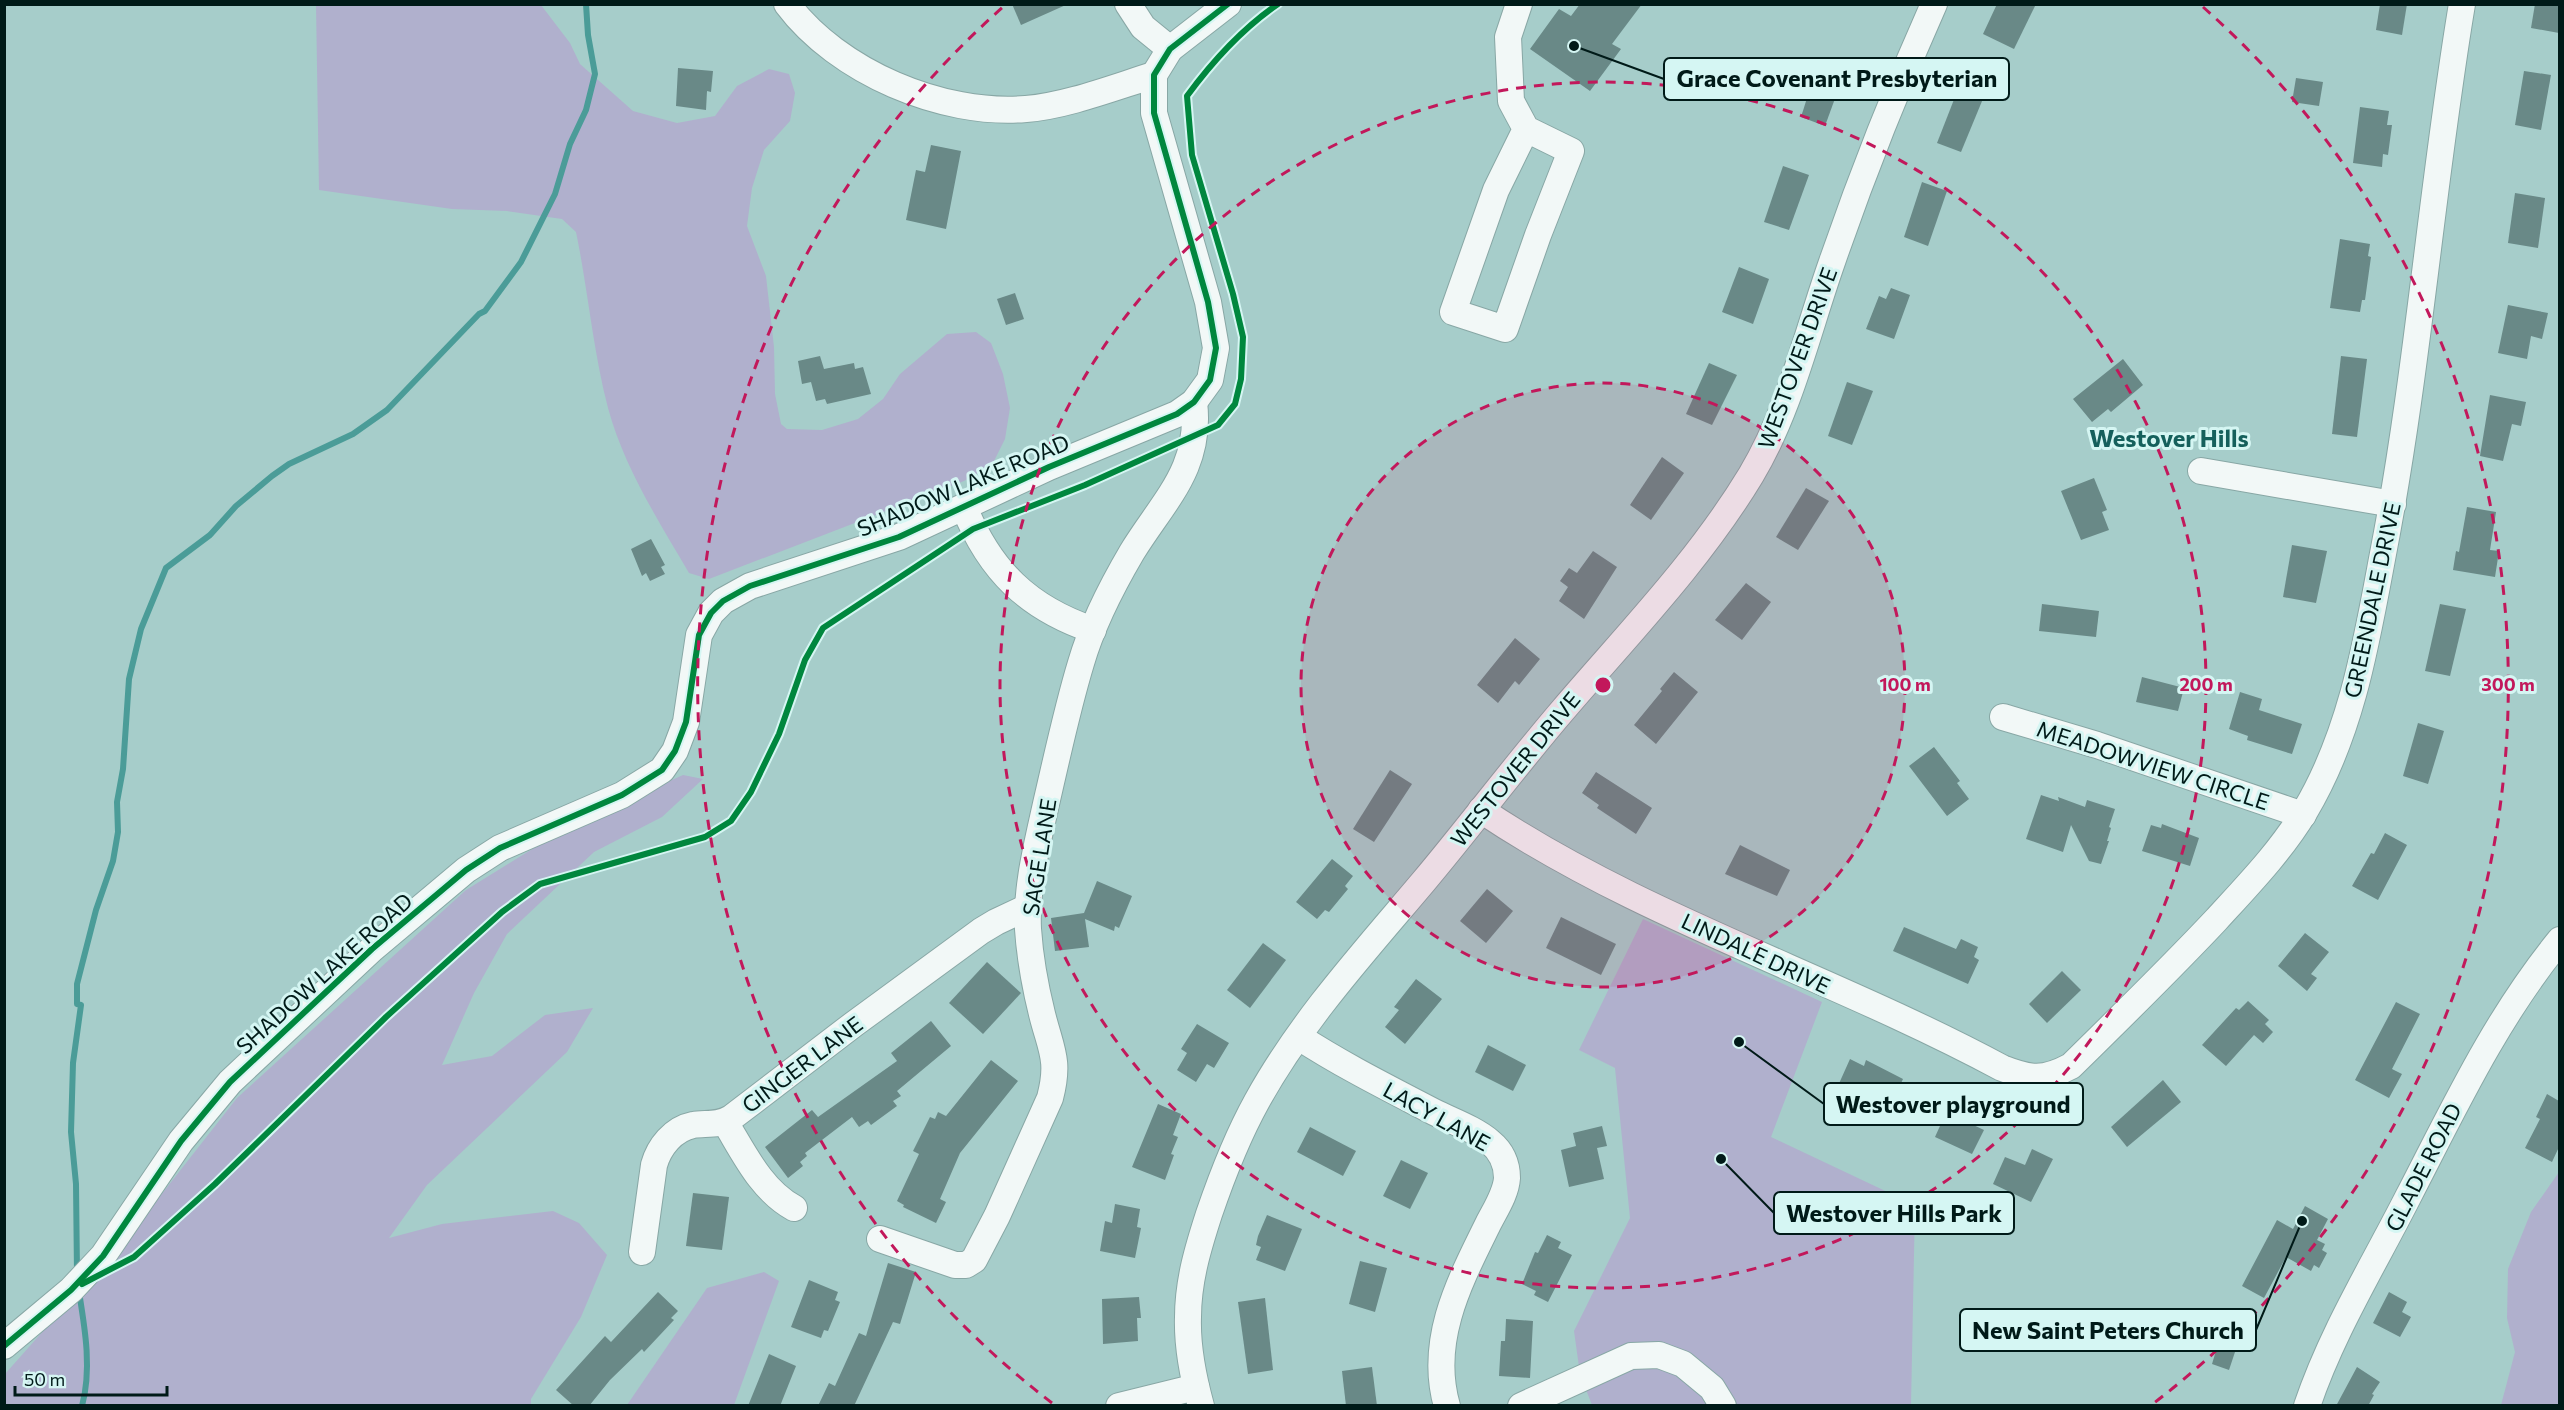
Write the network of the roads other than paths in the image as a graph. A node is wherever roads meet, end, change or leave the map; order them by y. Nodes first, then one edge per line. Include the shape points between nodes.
1 (787, 4) edge
2 (1128, 4) edge
3 (1228, 4) edge
4 (1519, 4) edge
5 (1934, 4) edge
6 (2462, 4) edge
7 (1170, 49) junction
8 (1154, 75) junction
9 (1526, 129) junction
10 (1194, 402) junction
11 (2201, 471) dead end
12 (2393, 504) junction
13 (964, 507) junction
14 (1093, 630) junction
15 (2003, 717) dead end
16 (1481, 810) junction
17 (2303, 815) junction
18 (1028, 907) junction
19 (2559, 940) edge
20 (1299, 1036) junction
21 (2040, 1077) joint
22 (725, 1122) junction
23 (794, 1208) dead end
24 (880, 1239) dead end
25 (642, 1252) dead end
26 (4, 1346) edge
27 (1199, 1396) edge
28 (1119, 1406) edge
29 (1447, 1406) edge
30 (1521, 1406) edge
31 (1723, 1406) edge
32 (2307, 1406) edge

1 - 8 street via 814,35 851,64 904,88 955,104 993,109 1035,108
2 - 7 street via 1143,27
3 - 7 street
4 - 9 street via 1508,37 1511,101
5 - 16 street, WESTOVER DRIVE via 1858,189 1781,413 1760,459 1679,575
6 - 12 street, GREENDALE DRIVE
7 - 8 street
8 - 10 street, SHADOW LAKE ROAD via 1154,113 1208,302 1216,348 1210,380
9 - 9 street via 1496,190 1454,312 1505,329 1571,151
10 - 13 street, SHADOW LAKE ROAD via 1177,414 1048,467
10 - 14 street, SAGE LANE via 1194,441 1184,474 1132,553
11 - 12 street
12 - 17 street, GREENDALE DRIVE via 2350,704 2329,765
13 - 14 street via 991,560 1015,587 1054,615
13 - 26 street, SHADOW LAKE ROAD via 899,537 750,586 723,601 699,635 686,722 675,751 662,770 621,795 500,848 466,870 372,949 230,1082 181,1141 103,1256 71,1290
14 - 18 street, SAGE LANE via 1060,743
15 - 17 street, MEADOWVIEW CIRCLE
16 - 20 street, WESTOVER DRIVE
16 - 21 street, LINDALE DRIVE via 1634,897 2002,1068
17 - 21 street, GREENDALE DRIVE via 2244,889 2071,1066
18 - 22 street, GINGER LANE via 981,931
18 - 24 street, SAGE LANE via 1034,978 1055,1062 1050,1098 1033,1140 974,1260 955,1265
19 - 32 street, GLADE ROAD via 2515,999 2452,1108 2334,1338
20 - 27 street, WESTOVER DRIVE via 1246,1123 1200,1242 1188,1316 1189,1346
20 - 29 street, LACY LANE via 1365,1077 1486,1139 1502,1156 1504,1190 1468,1262 1444,1334 1441,1376
22 - 23 street via 772,1192
22 - 25 street, GINGER LANE via 679,1131 657,1153
27 - 28 street
30 - 31 street via 1631,1356 1659,1355 1683,1364 1712,1388

